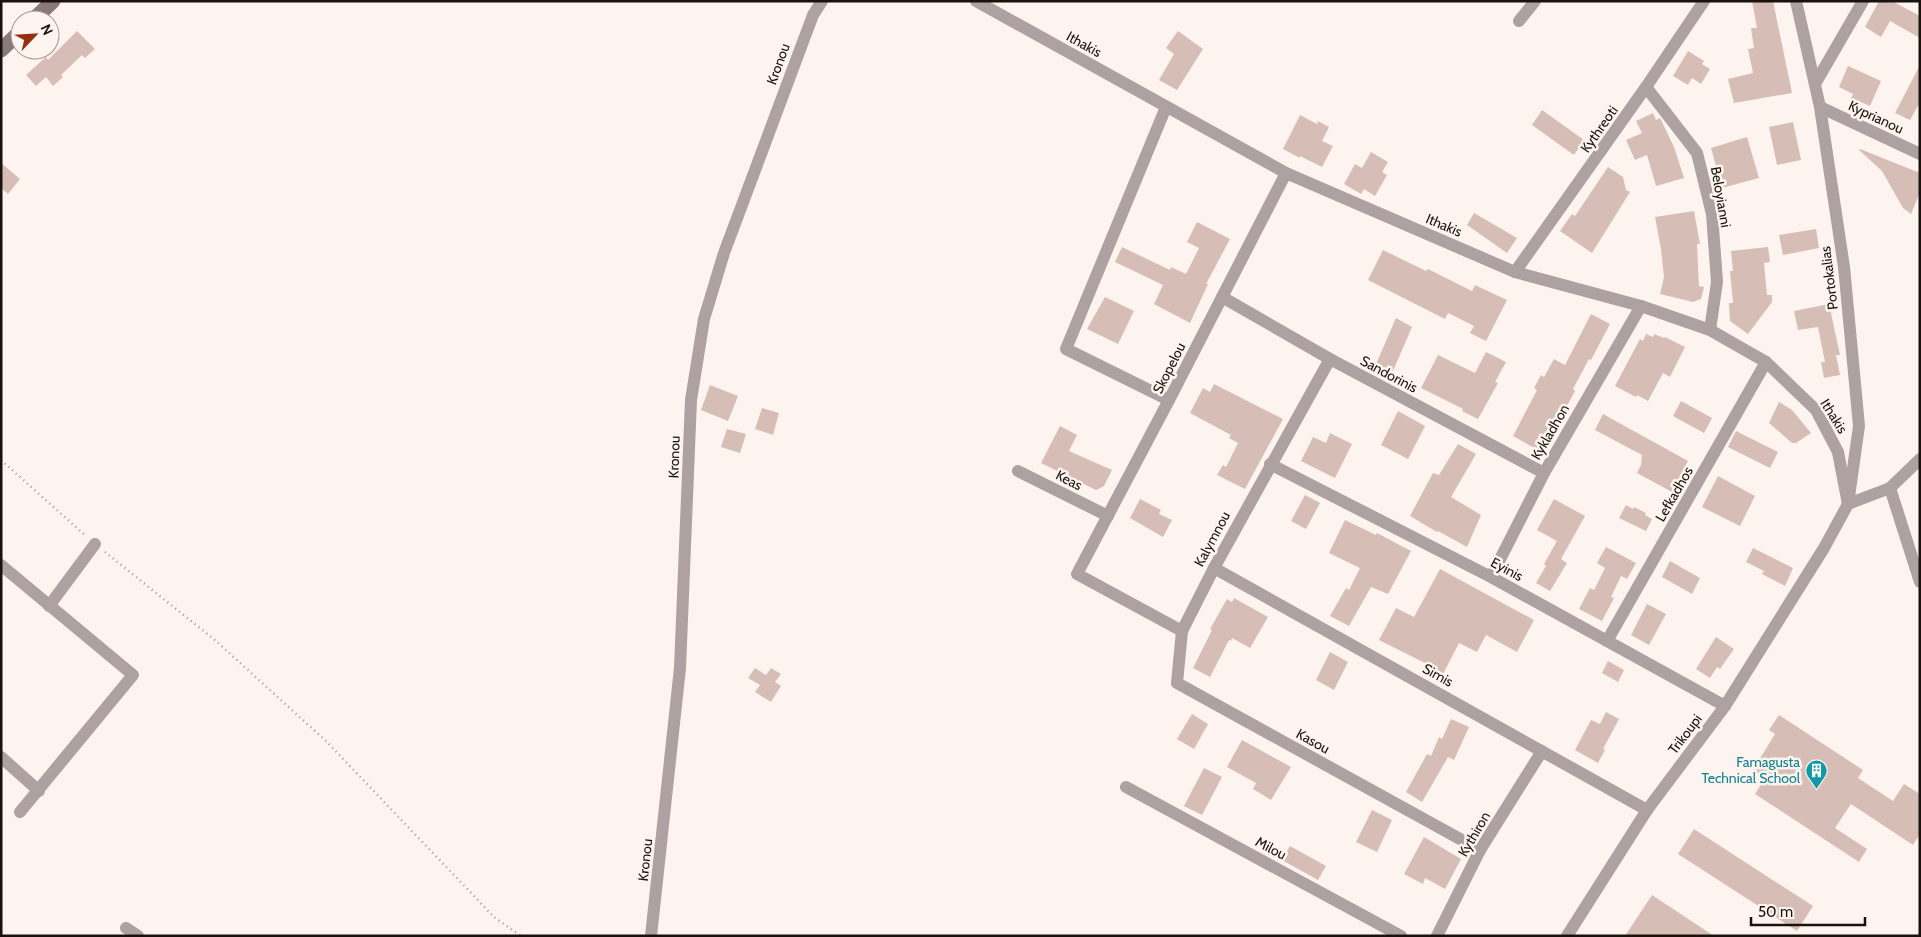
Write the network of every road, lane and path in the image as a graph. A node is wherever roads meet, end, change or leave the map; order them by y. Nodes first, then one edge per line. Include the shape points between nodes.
1 (53, 1) edge
2 (822, 1) edge
3 (976, 1) edge
4 (1534, 1) edge
5 (1704, 1) edge
6 (1796, 1) edge
7 (1863, 1) edge
8 (44, 10) edge
9 (1519, 21) dead end
10 (1815, 84) junction
11 (1646, 87) junction
12 (1166, 107) junction
13 (1820, 107) junction
14 (1920, 154) edge
15 (1286, 173) junction
16 (1516, 272) junction
17 (1222, 298) junction
18 (1641, 306) junction
19 (1710, 330) junction
20 (1330, 359) junction
21 (1766, 362) junction
22 (1169, 400) junction
23 (1920, 459) edge
24 (1, 460) edge
25 (1270, 464) junction
26 (1018, 471) dead end
27 (1544, 473) junction
28 (1890, 488) junction
29 (1848, 504) junction
30 (1108, 516) junction
31 (96, 544) junction
32 (1824, 548) joint
33 (1, 565) edge
34 (1214, 568) junction
35 (1491, 577) junction
36 (1920, 582) edge
37 (49, 606) junction
38 (1182, 631) junction
39 (1607, 641) junction
40 (1725, 706) junction
41 (1542, 751) junction
42 (1, 757) edge
43 (1126, 787) dead end
44 (39, 791) junction
45 (1647, 810) junction
46 (20, 812) dead end
47 (1480, 850) junction
48 (126, 928) dead end
49 (138, 936) edge
50 (521, 936) edge
51 (651, 936) edge
52 (1401, 936) edge
53 (1437, 936) edge
54 (1567, 936) edge

1 - 8 main road
2 - 51 street, Kronou via 813,15 724,253 704,319 691,400 680,668
3 - 12 street, Ithakis
4 - 9 street
5 - 11 street, Kythreoti
6 - 10 street, Portokalias
7 - 10 street
10 - 13 street, Portokalias
11 - 16 street, Kythreoti
11 - 19 street, Beloyianni via 1697,153 1712,214 1716,282
12 - 15 street, Ithakis
12 - 22 street via 1066,348
13 - 14 street, Kyprianou
13 - 29 street, Portokalias via 1844,267 1859,426
15 - 16 street, Ithakis
15 - 17 street, Skopelou
16 - 18 street, Ithakis
17 - 20 street, Sandorinis
17 - 22 street, Skopelou
18 - 19 street, Ithakis
18 - 27 street, Kykladhon
19 - 21 street, Ithakis
20 - 25 street, Kalymnou
20 - 27 street, Sandorinis
21 - 29 street, Ithakis via 1816,410 1838,452
21 - 39 street, Lefkadhos
22 - 30 street, Skopelou
23 - 28 street
24 - 31 path
25 - 34 street, Kalymnou
25 - 35 street, Eyinis
26 - 30 street, Keas
27 - 35 street, Kykladhon
28 - 29 street
28 - 36 street
29 - 32 street, Portokalias
30 - 38 street, Skopelou via 1077,574
31 - 37 street
31 - 50 path via 216,641 319,735 494,917
32 - 40 street, Trikoupi
33 - 37 street
34 - 38 street, Kalymnou
34 - 41 street, Simis
35 - 39 street, Eyinis
37 - 44 street via 133,675
38 - 47 street, Kasou via 1177,683
39 - 40 street, Eyinis
40 - 45 street, Trikoupi
41 - 45 street, Simis
41 - 47 street, Kythiron
42 - 44 street
43 - 52 street, Milou
44 - 46 street
45 - 54 street, Trikoupi
47 - 53 street, Kythiron
48 - 49 street

